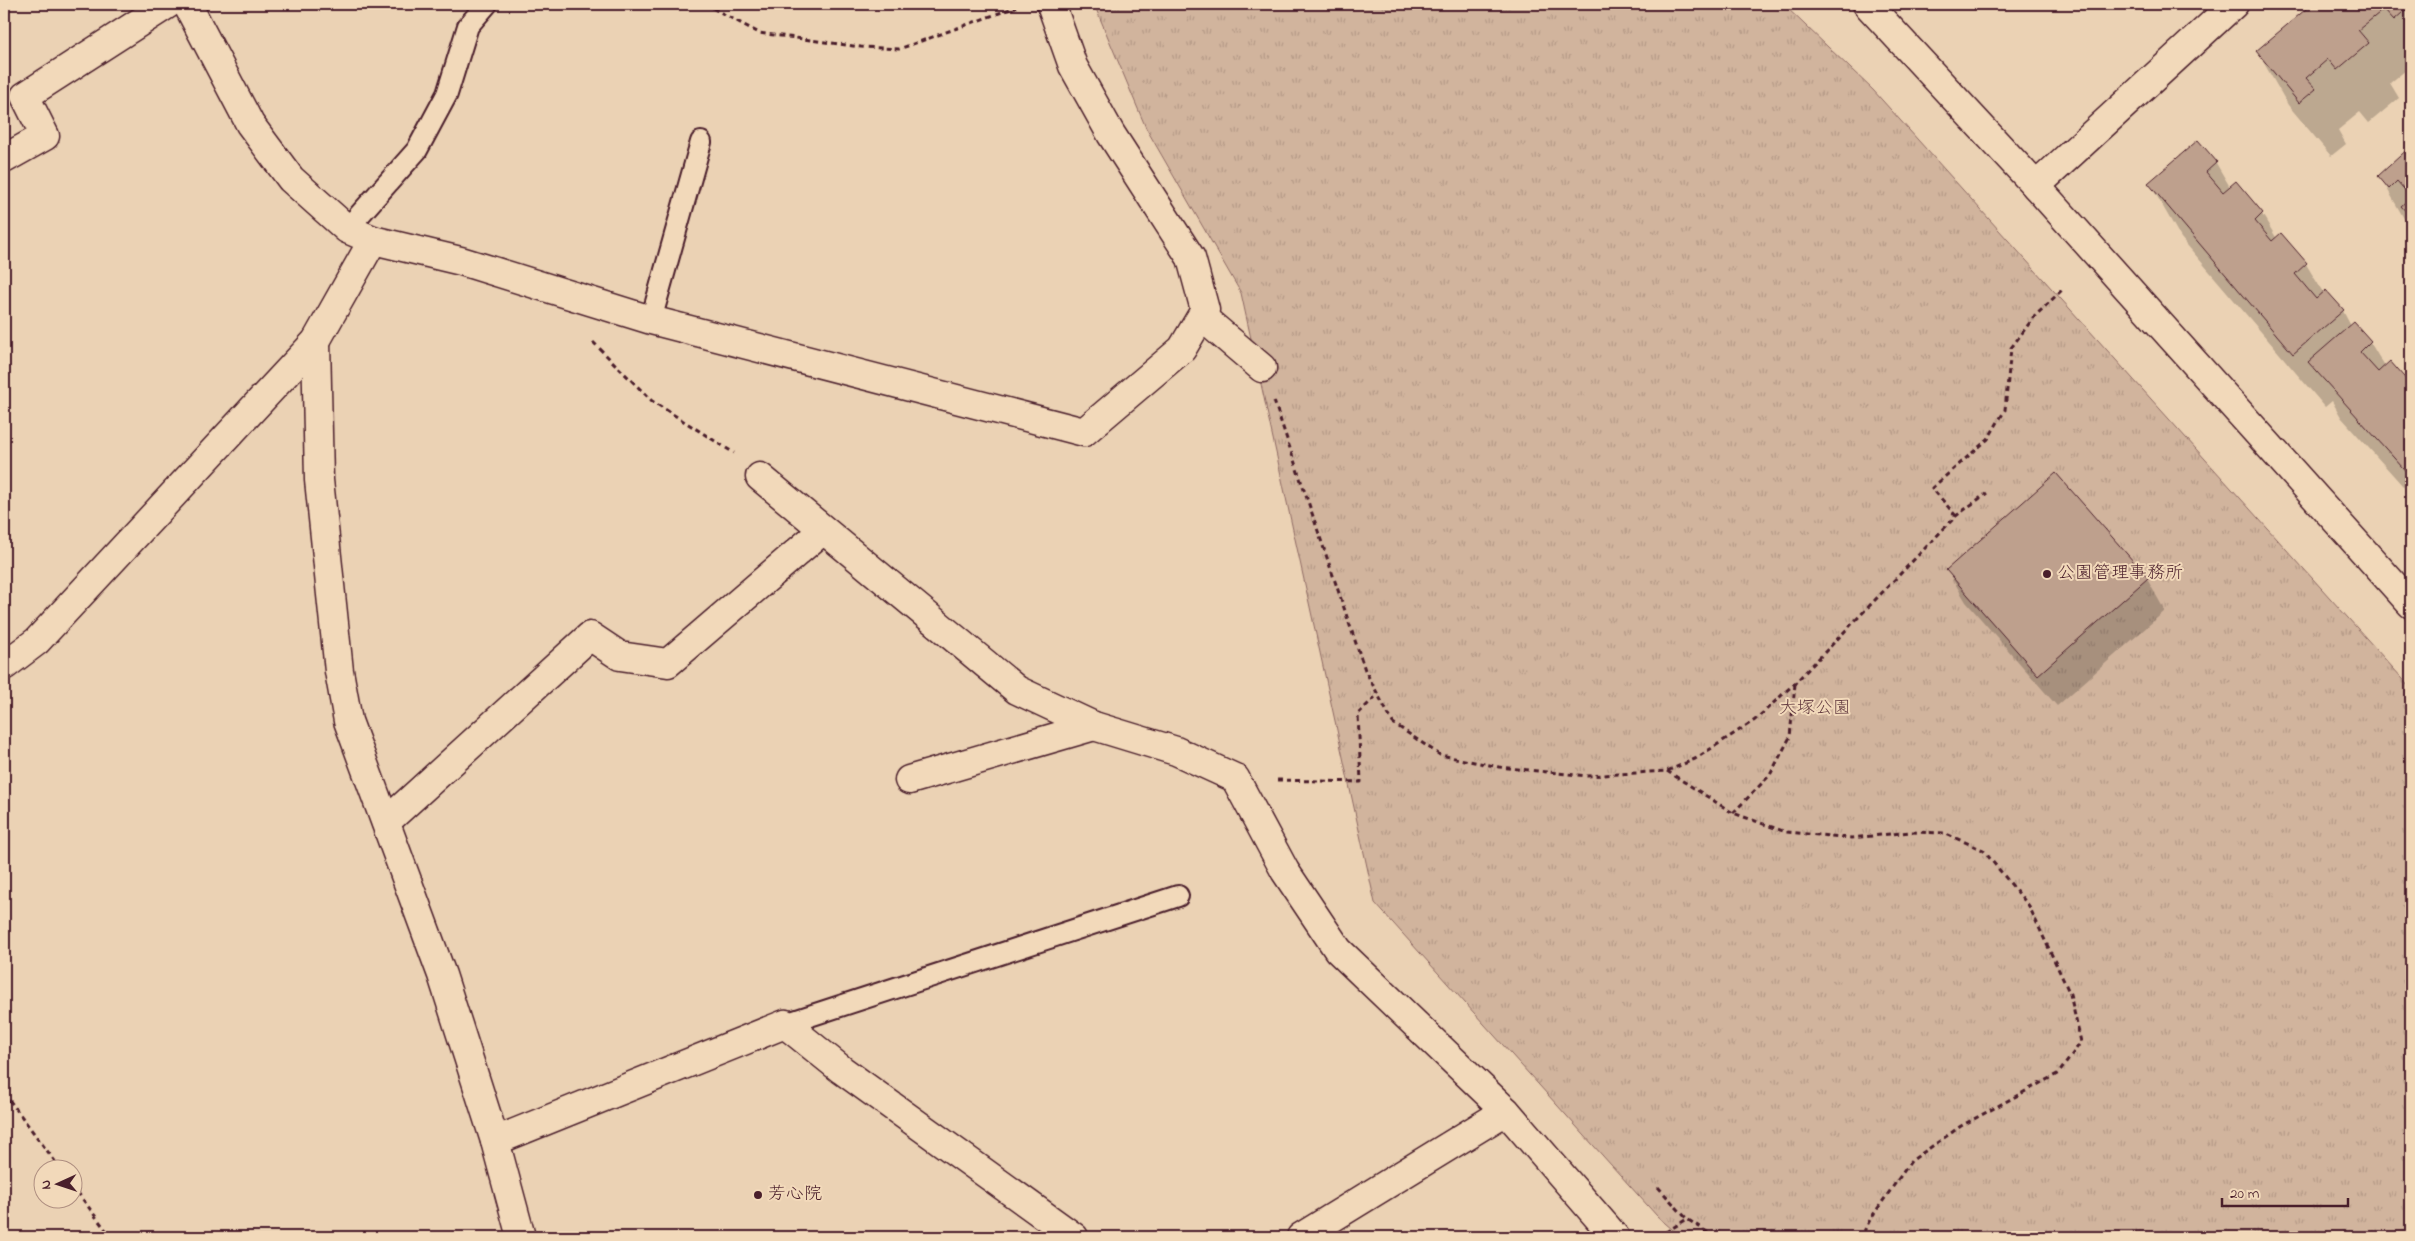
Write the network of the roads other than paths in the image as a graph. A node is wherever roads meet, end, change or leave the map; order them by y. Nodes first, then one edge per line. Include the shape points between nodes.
1 (168, 4) edge
2 (187, 4) edge
3 (487, 4) edge
4 (1051, 4) edge
5 (1867, 4) edge
6 (2234, 4) edge
7 (701, 142) dead end
8 (4, 159) edge
9 (2036, 186) junction
10 (347, 229) junction
11 (373, 240) junction
12 (1202, 317) junction
13 (651, 320) junction
14 (316, 341) junction
15 (1262, 368) road end
16 (760, 477) road end
17 (823, 530) junction
18 (2411, 604) edge
19 (4, 666) edge
20 (1094, 726) junction
21 (909, 780) dead end
22 (386, 822) junction
23 (1178, 896) dead end
24 (785, 1024) junction
25 (1506, 1111) junction
26 (495, 1141) junction
27 (521, 1237) edge
28 (1074, 1237) edge
29 (1301, 1237) edge
30 (1616, 1237) edge

1 - 8 street via 25,96 45,136
2 - 10 street via 250,124 291,179
3 - 10 lane via 468,26 447,94 417,150
4 - 12 street via 1073,66 1111,134 1191,258 1204,310
5 - 9 street
6 - 9 street
7 - 13 lane
9 - 18 street
10 - 11 street
11 - 13 street via 461,261
11 - 14 street
12 - 13 street via 1182,349 1084,432
12 - 15 street
14 - 19 street via 36,642
14 - 22 street via 319,480 339,671 348,721
16 - 17 street
17 - 20 street via 1017,690
17 - 22 street via 668,663 620,656 590,636
20 - 21 street
20 - 25 street via 1176,751 1235,778 1284,871 1338,950
22 - 26 street via 442,975
23 - 24 lane
24 - 26 street
24 - 28 street via 842,1070
25 - 29 street
25 - 30 street
26 - 27 street

